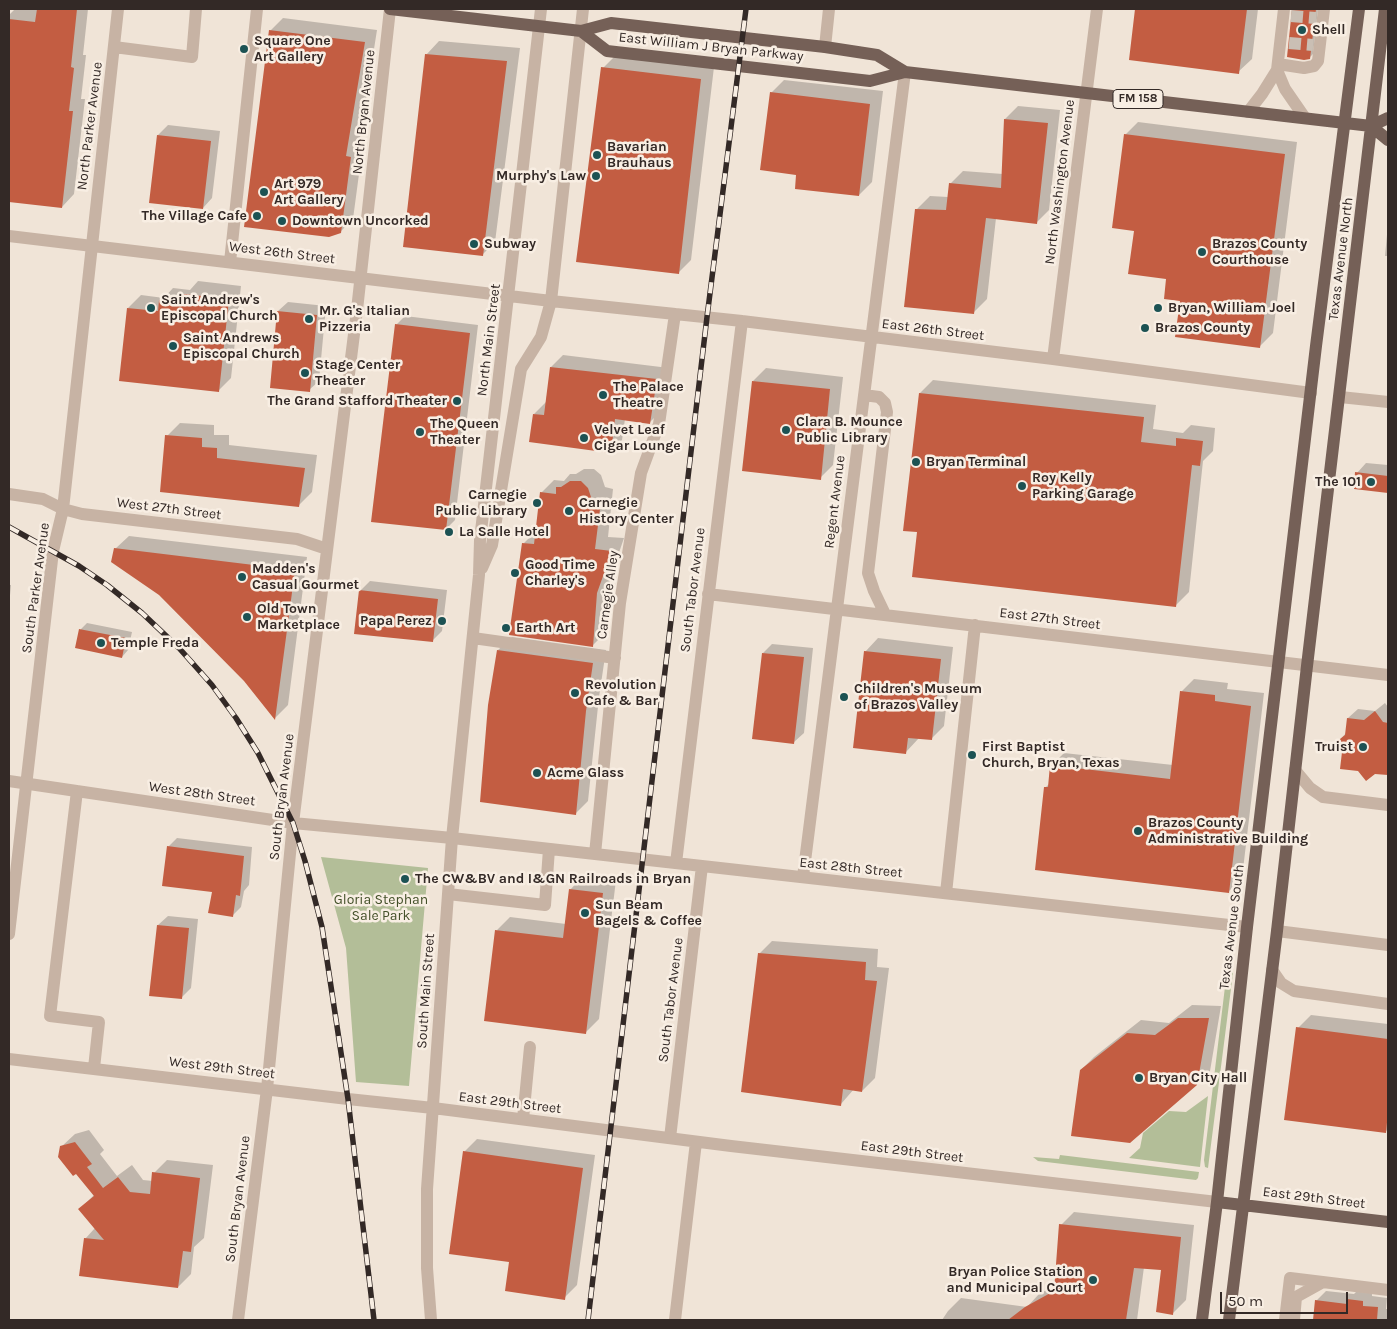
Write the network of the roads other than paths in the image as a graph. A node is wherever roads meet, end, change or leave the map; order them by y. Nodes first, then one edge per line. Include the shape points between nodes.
1 (118, 9) edge
2 (196, 9) edge
3 (257, 9) edge
4 (390, 9) edge
5 (541, 9) edge
6 (583, 9) edge
7 (829, 9) edge
8 (1097, 9) edge
9 (1359, 9) edge
10 (1385, 9) edge
11 (1286, 13) edge
12 (1321, 15) edge
13 (539, 27) junction
14 (581, 31) junction
15 (114, 47) junction
16 (825, 48) junction
17 (1277, 67) junction
18 (905, 72) junction
19 (1086, 93) junction
20 (1248, 112) junction
21 (1305, 118) junction
22 (1388, 118) edge
23 (1345, 123) junction
24 (1371, 126) junction
25 (1388, 140) edge
26 (9, 236) edge
27 (91, 246) junction
28 (230, 262) junction
29 (361, 278) junction
30 (509, 296) junction
31 (551, 301) junction
32 (675, 314) junction
33 (742, 321) junction
34 (872, 338) junction
35 (1053, 359) junction
36 (1311, 394) junction
37 (864, 395) junction
38 (1340, 397) junction
39 (1388, 402) edge
40 (9, 494) edge
41 (63, 508) junction
42 (1297, 508) joint
43 (327, 550) junction
44 (479, 575) junction
45 (708, 594) junction
46 (836, 609) junction
47 (885, 614) junction
48 (975, 625) junction
49 (473, 638) junction
50 (615, 658) junction
51 (1279, 662) junction
52 (1307, 666) junction
53 (1388, 675) edge
54 (1295, 770) junction
55 (9, 781) edge
56 (26, 783) junction
57 (77, 791) junction
58 (1388, 805) edge
59 (293, 823) junction
60 (452, 838) junction
61 (550, 849) junction
62 (595, 854) junction
63 (676, 863) junction
64 (702, 866) junction
65 (803, 877) junction
66 (448, 894) junction
67 (946, 894) junction
68 (1247, 927) junction
69 (1277, 931) junction
70 (9, 934) edge
71 (1388, 945) edge
72 (1272, 970) junction
73 (1388, 1004) edge
74 (530, 1047) dead end
75 (9, 1058) edge
76 (94, 1068) junction
77 (267, 1088) junction
78 (433, 1108) junction
79 (523, 1119) junction
80 (670, 1138) junction
81 (696, 1142) junction
82 (1217, 1202) junction
83 (1244, 1204) junction
84 (1388, 1222) edge
85 (1323, 1282) junction
86 (1388, 1290) edge
87 (238, 1320) edge
88 (431, 1320) edge
89 (675, 1320) edge
90 (1202, 1320) edge
91 (1229, 1320) edge
92 (1285, 1320) edge
93 (1294, 1320) edge

1 - 15 street, North Parker Avenue
2 - 15 street via 192,56
3 - 28 street
4 - 13 main road, FM 158
4 - 29 street, North Bryan Avenue
5 - 13 street, North Main Street
6 - 14 street
7 - 16 street
8 - 19 street, North Washington Avenue
9 - 23 main road, Texas Avenue North
10 - 24 main road, Texas Avenue North
11 - 17 street via 1284,43
12 - 17 street via 1318,61 1314,66
13 - 14 main road, FM 158
13 - 30 street, North Main Street
14 - 16 main road, East William J Bryan Parkway / FM 158 via 611,23
14 - 18 main road, East William J Bryan Parkway / FM 158 via 607,51 870,81
14 - 31 street
15 - 27 street, North Parker Avenue
16 - 18 main road, East William J Bryan Parkway / FM 158 via 877,55
17 - 20 street
17 - 21 street via 1285,89
18 - 19 main road, East William J Bryan Parkway / FM 158
18 - 34 street, Regent Avenue
19 - 20 main road, East William J Bryan Parkway / FM 158
19 - 35 street, North Washington Avenue
20 - 21 main road, East William J Bryan Parkway / FM 158
21 - 23 main road, East William J Bryan Parkway / FM 158
22 - 24 main road
23 - 24 main road, East William J Bryan Parkway / FM 158
23 - 36 main road, Texas Avenue North
24 - 25 main road
24 - 38 main road, Texas Avenue North
26 - 27 street, West 26th Street
27 - 28 street, West 26th Street
27 - 41 street, South Parker Avenue
28 - 29 street, West 26th Street
29 - 30 street, West 26th Street
29 - 43 street, South Bryan Avenue
30 - 31 street, West 26th Street
30 - 44 street, North Main Street via 480,540
31 - 32 street, East 26th Street
31 - 44 street via 541,337 521,369 492,545
32 - 33 street, East 26th Street
32 - 50 street, Carnegie Alley via 659,424 641,474 620,604
33 - 34 street, East 26th Street
33 - 45 street, South Tabor Avenue
34 - 35 street, East 26th Street
34 - 37 street, Regent Avenue
35 - 36 street, East 26th Street
36 - 42 main road, Texas Avenue North
37 - 46 street, Regent Avenue
37 - 47 street via 879,397 887,412 868,573
38 - 39 street
38 - 52 main road, Texas Avenue North
40 - 41 street, West 27th Street via 43,499
41 - 43 street, West 27th Street via 82,514 297,539
41 - 56 street, South Parker Avenue via 53,551
42 - 51 main road, Texas Avenue South
43 - 59 street, South Bryan Avenue
44 - 49 street, South Main Street
45 - 46 street, East 27th Street
45 - 63 street, South Tabor Avenue
46 - 47 street, East 27th Street
46 - 65 street, Regent Avenue
47 - 48 street, East 27th Street
48 - 51 street, East 27th Street
48 - 67 street
49 - 50 street
49 - 60 street, South Main Street
50 - 62 street, Carnegie Alley
51 - 52 street, East 27th Street
51 - 68 main road, Texas Avenue South
52 - 53 street, East 27th Street
52 - 54 main road
54 - 58 street via 1310,788 1324,797
54 - 69 main road
55 - 56 street, West 28th Street
56 - 57 street, West 28th Street
56 - 70 street, South Parker Avenue
57 - 59 street, West 28th Street
57 - 76 street via 50,1016 99,1022
59 - 60 street, West 28th Street
59 - 77 street, South Bryan Avenue
60 - 61 street, East 28th Street
60 - 66 street, South Main Street
61 - 62 street, East 28th Street
61 - 66 street via 544,905
62 - 63 street, East 28th Street
63 - 64 street, East 28th Street
64 - 65 street, East 28th Street
64 - 80 street, South Tabor Avenue
65 - 67 street, East 28th Street
66 - 78 street, South Main Street
67 - 68 street, East 28th Street
68 - 82 main road, Texas Avenue South
69 - 71 street
69 - 72 main road
72 - 73 street via 1281,983 1294,991
72 - 83 main road
74 - 79 street
75 - 76 street, West 29th Street
76 - 77 street, West 29th Street
77 - 78 street, West 29th Street
77 - 87 street, South Bryan Avenue
78 - 79 street, East 29th Street
78 - 88 street, South Main Street via 426,1189
79 - 80 street, East 29th Street
80 - 81 street, East 29th Street
81 - 82 street, East 29th Street
81 - 89 street
82 - 83 main road, East 29th Street
82 - 90 main road, Texas Avenue South
83 - 84 main road, East 29th Street
83 - 91 main road
85 - 86 street
85 - 92 street via 1290,1278
85 - 93 street via 1296,1297

